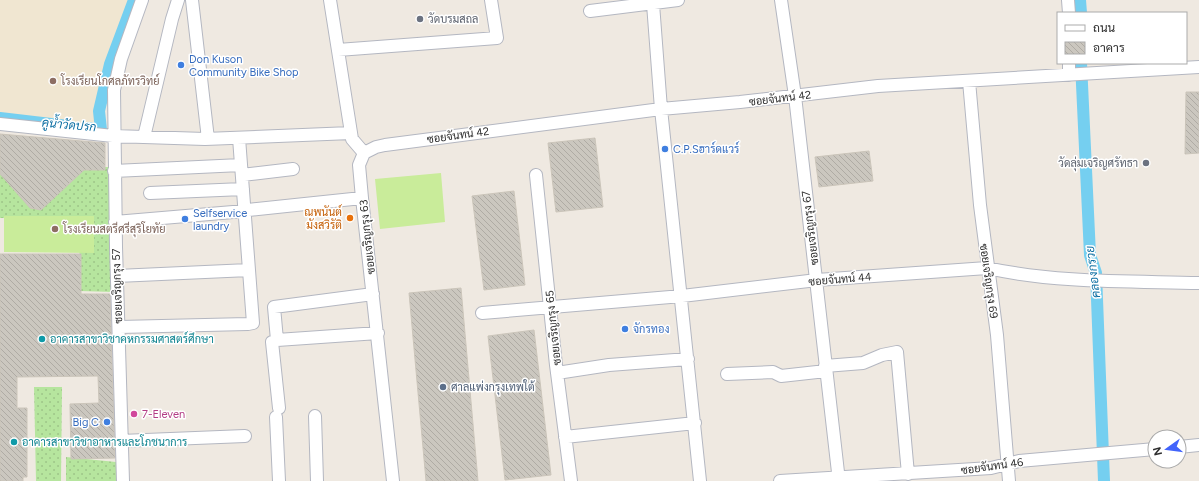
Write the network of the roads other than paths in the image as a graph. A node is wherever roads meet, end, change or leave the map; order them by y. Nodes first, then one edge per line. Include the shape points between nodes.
1 (142, 0) edge
2 (178, 0) edge
3 (192, 0) edge
4 (330, 0) edge
5 (491, 0) edge
6 (678, 0) edge
7 (781, 0) edge
8 (1068, 0) edge
9 (653, 4) junction
10 (590, 11) dead end
11 (1069, 12) edge
12 (338, 50) junction
13 (1069, 64) edge
14 (1199, 68) edge
15 (1070, 75) junction
16 (969, 81) junction
17 (795, 96) junction
18 (660, 110) junction
19 (0, 124) edge
20 (351, 133) junction
21 (113, 136) junction
22 (144, 137) junction
23 (239, 138) junction
24 (208, 139) junction
25 (364, 153) junction
26 (293, 169) dead end
27 (241, 170) junction
28 (114, 171) junction
29 (536, 175) dead end
30 (243, 189) junction
31 (150, 193) dead end
32 (362, 198) junction
33 (246, 211) junction
34 (115, 222) junction
35 (987, 268) junction
36 (249, 270) junction
37 (117, 276) junction
38 (817, 280) junction
39 (1199, 283) edge
40 (373, 294) junction
41 (682, 296) junction
42 (550, 307) junction
43 (482, 313) dead end
44 (119, 327) junction
45 (378, 333) junction
46 (277, 340) junction
47 (688, 359) junction
48 (826, 368) junction
49 (557, 373) junction
50 (727, 374) dead end
51 (315, 416) dead end
52 (695, 423) junction
53 (245, 436) dead end
54 (565, 437) junction
55 (121, 441) junction
56 (1199, 445) edge
57 (1187, 446) edge
58 (1147, 450) edge
59 (1008, 465) junction
60 (905, 477) edge
61 (839, 479) edge
62 (123, 481) edge
63 (279, 481) edge
64 (317, 481) edge
65 (393, 481) edge
66 (571, 481) edge
67 (700, 481) edge
68 (780, 481) edge
69 (1008, 481) edge

1 - 21 street, ซอยเจริญกรุง 57 via 121,59 114,90
2 - 22 street
3 - 24 street
4 - 12 street
5 - 12 street via 497,38
6 - 9 street
7 - 17 street, ซอยเจริญกรุง 67
8 - 11 street
9 - 10 street
9 - 18 street
12 - 20 street
13 - 15 street
14 - 15 street, ซอยจันทน์ 42
15 - 16 street, ซอยจันทน์ 42
16 - 17 street, ซอยจันทน์ 42 via 878,86
16 - 35 street, ซอยเจริญกรุง 69
17 - 18 street, ซอยจันทน์ 42
17 - 38 street, ซอยเจริญกรุง 67
18 - 25 street, ซอยจันทน์ 42 via 385,145
18 - 41 street
19 - 21 street
20 - 23 street
20 - 25 street via 352,139
21 - 22 street
21 - 28 street, ซอยเจริญกรุง 57
22 - 24 street
23 - 24 street
23 - 27 street
25 - 32 street, ซอยเจริญกรุง 63 via 359,165
26 - 27 street
27 - 28 street
27 - 30 street
28 - 34 street, ซอยเจริญกรุง 57
29 - 42 street, ซอยเจริญกรุง 65
30 - 31 street
30 - 33 street
32 - 33 street
32 - 40 street, ซอยเจริญกรุง 63
33 - 34 street
33 - 36 street
34 - 37 street, ซอยเจริญกรุง 57
35 - 38 street, ซอยจันทน์ 44
35 - 39 street, ซอยจันทน์ 44 via 1007,273 1106,281
35 - 59 street, ซอยเจริญกรุง 69 via 997,335
36 - 37 street
36 - 44 street via 253,323
37 - 44 street, ซอยเจริญกรุง 57
38 - 41 street, ซอยจันทน์ 44
38 - 48 street, ซอยเจริญกรุง 67
40 - 45 street, ซอยเจริญกรุง 63
40 - 46 street via 274,307
41 - 42 street, ซอยจันทน์ 44
41 - 47 street
42 - 43 street, ซอยจันทน์ 44
42 - 49 street, ซอยเจริญกรุง 65
44 - 55 street, ซอยเจริญกรุง 57
45 - 46 street
45 - 65 street, ซอยเจริญกรุง 63
46 - 63 street via 272,342 278,412
47 - 49 street via 609,365
47 - 52 street
48 - 50 street via 781,376 774,372
48 - 60 street via 863,363 897,352
48 - 61 street, ซอยเจริญกรุง 67
49 - 54 street, ซอยเจริญกรุง 65
51 - 64 street
52 - 54 street
52 - 67 street
53 - 55 street
54 - 66 street, ซอยเจริญกรุง 65
55 - 62 street, ซอยเจริญกรุง 57
56 - 57 street
58 - 59 street, ซอยจันทน์ 46 via 1019,461
59 - 60 street, ซอยจันทน์ 46
59 - 69 street, ซอยเจริญกรุง 69
60 - 61 street, ซอยจันทน์ 46
61 - 68 street, ซอยจันทน์ 46

